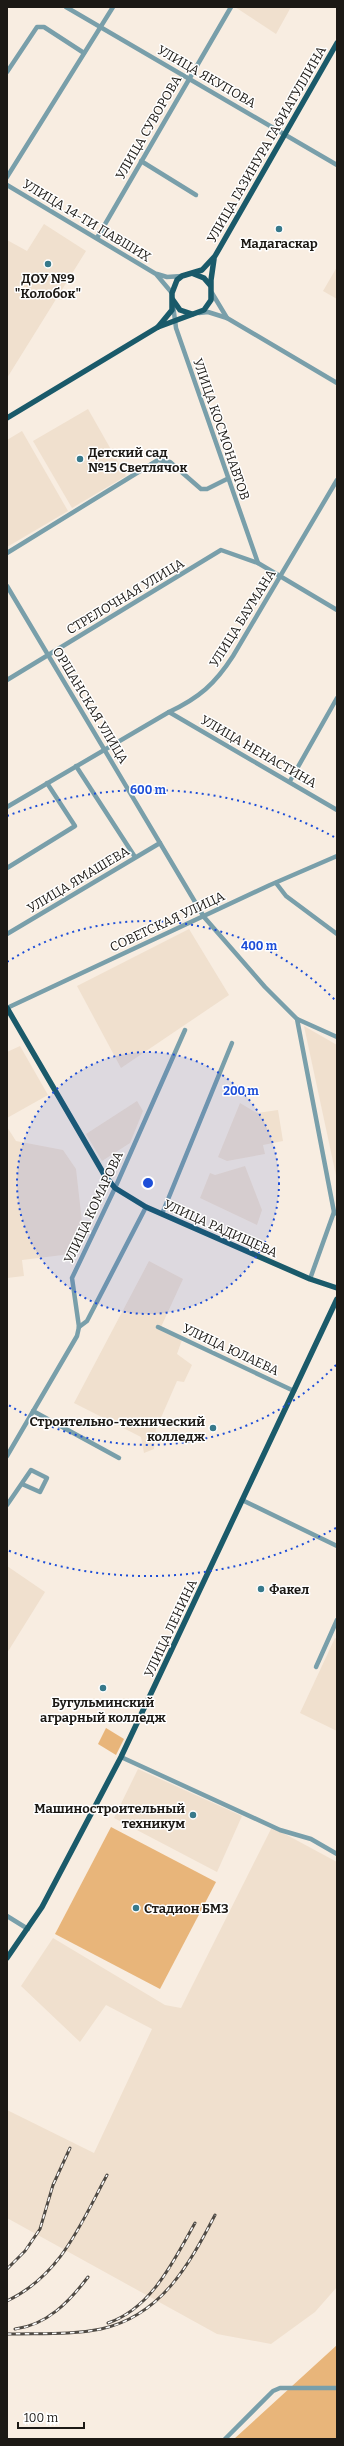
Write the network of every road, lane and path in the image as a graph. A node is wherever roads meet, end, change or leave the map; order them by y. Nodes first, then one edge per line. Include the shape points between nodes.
1 (66, 7) edge
2 (113, 7) edge
3 (231, 7) edge
4 (101, 27) junction
5 (337, 43) edge
6 (84, 53) junction
7 (7, 72) edge
8 (189, 78) junction
9 (284, 134) junction
10 (141, 161) junction
11 (337, 165) edge
12 (7, 177) edge
13 (7, 185) edge
14 (196, 195) dead end
15 (97, 238) junction
16 (215, 256) junction
17 (191, 273) junction
18 (156, 274) junction
19 (182, 276) junction
20 (212, 291) junction
21 (172, 293) junction
22 (172, 300) junction
23 (195, 314) junction
24 (227, 318) junction
25 (176, 321) junction
26 (158, 327) junction
27 (337, 383) edge
28 (7, 418) edge
29 (227, 479) junction
30 (337, 480) edge
31 (7, 553) edge
32 (258, 563) junction
33 (281, 577) junction
34 (7, 586) edge
35 (337, 610) edge
36 (48, 656) junction
37 (7, 680) edge
38 (337, 698) edge
39 (169, 712) junction
40 (106, 748) junction
41 (76, 766) junction
42 (290, 781) junction
43 (47, 782) junction
44 (7, 806) edge
45 (337, 810) edge
46 (160, 843) junction
47 (337, 856) edge
48 (135, 857) junction
49 (7, 868) edge
50 (276, 883) junction
51 (204, 917) junction
52 (7, 934) edge
53 (337, 934) edge
54 (7, 1008) edge
55 (297, 1019) junction
56 (185, 1030) dead end
57 (337, 1038) edge
58 (232, 1043) dead end
59 (115, 1188) junction
60 (146, 1207) junction
61 (336, 1213) edge
62 (162, 1214) junction
63 (310, 1279) junction
64 (337, 1288) edge
65 (337, 1298) edge
66 (79, 1327) junction
67 (158, 1327) dead end
68 (294, 1391) junction
69 (33, 1411) junction
70 (7, 1456) edge
71 (118, 1458) dead end
72 (22, 1484) junction
73 (242, 1500) junction
74 (7, 1505) edge
75 (337, 1546) edge
76 (337, 1620) edge
77 (316, 1667) dead end
78 (121, 1757) junction
79 (337, 1854) edge
80 (7, 1916) edge
81 (28, 1929) junction
82 (7, 1958) edge
83 (337, 2388) edge
84 (225, 2439) edge

1 - 4 street, УЛИЦА ЯКУПОВА
2 - 4 street
3 - 8 street, УЛИЦА СУВОРОВА
4 - 6 street
4 - 8 street, УЛИЦА ЯКУПОВА
5 - 9 main road, УЛИЦА ГАЗИНУРА ГАФИАТУЛЛИНА
6 - 7 street via 44,27 37,27
6 - 12 street
8 - 9 street, УЛИЦА ЯКУПОВА
8 - 10 street, УЛИЦА СУВОРОВА
9 - 11 street, УЛИЦА ЯКУПОВА
9 - 16 main road, УЛИЦА ГАЗИНУРА ГАФИАТУЛЛИНА
10 - 14 street
10 - 15 street, УЛИЦА СУВОРОВА
13 - 15 street, УЛИЦА 14-ТИ ПАВШИХ
15 - 18 street, УЛИЦА 14-ТИ ПАВШИХ
16 - 17 main road via 202,270
16 - 20 main road via 211,271
17 - 19 main road
17 - 20 main road via 204,278
18 - 19 street via 166,277
18 - 21 street
19 - 21 main road via 177,280
20 - 23 main road via 208,306
20 - 24 street
21 - 22 main road
22 - 23 main road via 180,310
22 - 25 street, УЛИЦА КОСМОНАВТОВ
22 - 26 main road via 169,317
23 - 24 street via 208,312
23 - 25 main road
24 - 27 street
25 - 26 main road
25 - 29 street, УЛИЦА КОСМОНАВТОВ via 176,328
26 - 28 main road
29 - 31 street via 207,489 201,489 170,462 158,460
29 - 32 street, УЛИЦА КОСМОНАВТОВ
30 - 33 street, УЛИЦА БАУМАНА
32 - 33 street
32 - 36 street, СТРЕЛОЧНАЯ УЛИЦА via 221,550
33 - 35 street
33 - 39 street, УЛИЦА БАУМАНА via 221,674 192,701
34 - 36 street, ОРШАНСКАЯ УЛИЦА
36 - 37 street, СТРЕЛОЧНАЯ УЛИЦА
36 - 40 street, ОРШАНСКАЯ УЛИЦА
38 - 42 street
39 - 40 street, УЛИЦА БАУМАНА
39 - 42 street, УЛИЦА НЕНАСТИНА
40 - 41 street, УЛИЦА БАУМАНА
40 - 46 street, ОРШАНСКАЯ УЛИЦА
41 - 43 street, УЛИЦА БАУМАНА
41 - 48 street
42 - 45 street, УЛИЦА НЕНАСТИНА
43 - 44 street, УЛИЦА БАУМАНА
43 - 49 street via 75,826
46 - 48 street, УЛИЦА ЯМАШЕВА
46 - 51 street, ОРШАНСКАЯ УЛИЦА
47 - 50 street, СОВЕТСКАЯ УЛИЦА
48 - 52 street, УЛИЦА ЯМАШЕВА
50 - 51 street, СОВЕТСКАЯ УЛИЦА
50 - 53 street via 286,896
51 - 54 street, СОВЕТСКАЯ УЛИЦА
51 - 55 street, ОРШАНСКАЯ УЛИЦА via 265,987
54 - 59 main road, УЛИЦА РАДИЩЕВА via 105,1176
55 - 57 street
55 - 61 street
56 - 59 street, УЛИЦА КОМАРОВА
58 - 62 street
59 - 60 main road, УЛИЦА РАДИЩЕВА
59 - 66 street, УЛИЦА КОМАРОВА via 72,1278
60 - 62 main road, УЛИЦА РАДИЩЕВА
60 - 66 street via 87,1321
61 - 63 street
62 - 63 main road, УЛИЦА РАДИЩЕВА
63 - 64 main road, УЛИЦА РАДИЩЕВА
65 - 68 main road, УЛИЦА ЛЕНИНА
66 - 69 street via 77,1336
67 - 68 street, УЛИЦА ЮЛАЕВА
68 - 73 main road, УЛИЦА ЛЕНИНА
69 - 70 street
69 - 71 street
72 - 72 street via 31,1470 47,1478 40,1492
72 - 74 street
73 - 75 street
73 - 78 main road, УЛИЦА ЛЕНИНА
76 - 77 street
78 - 79 street via 280,1830 310,1839
78 - 81 main road, УЛИЦА ЛЕНИНА via 61,1873
80 - 81 street
81 - 82 main road, УЛИЦА ЛЕНИНА
83 - 84 street via 280,2388 273,2391

